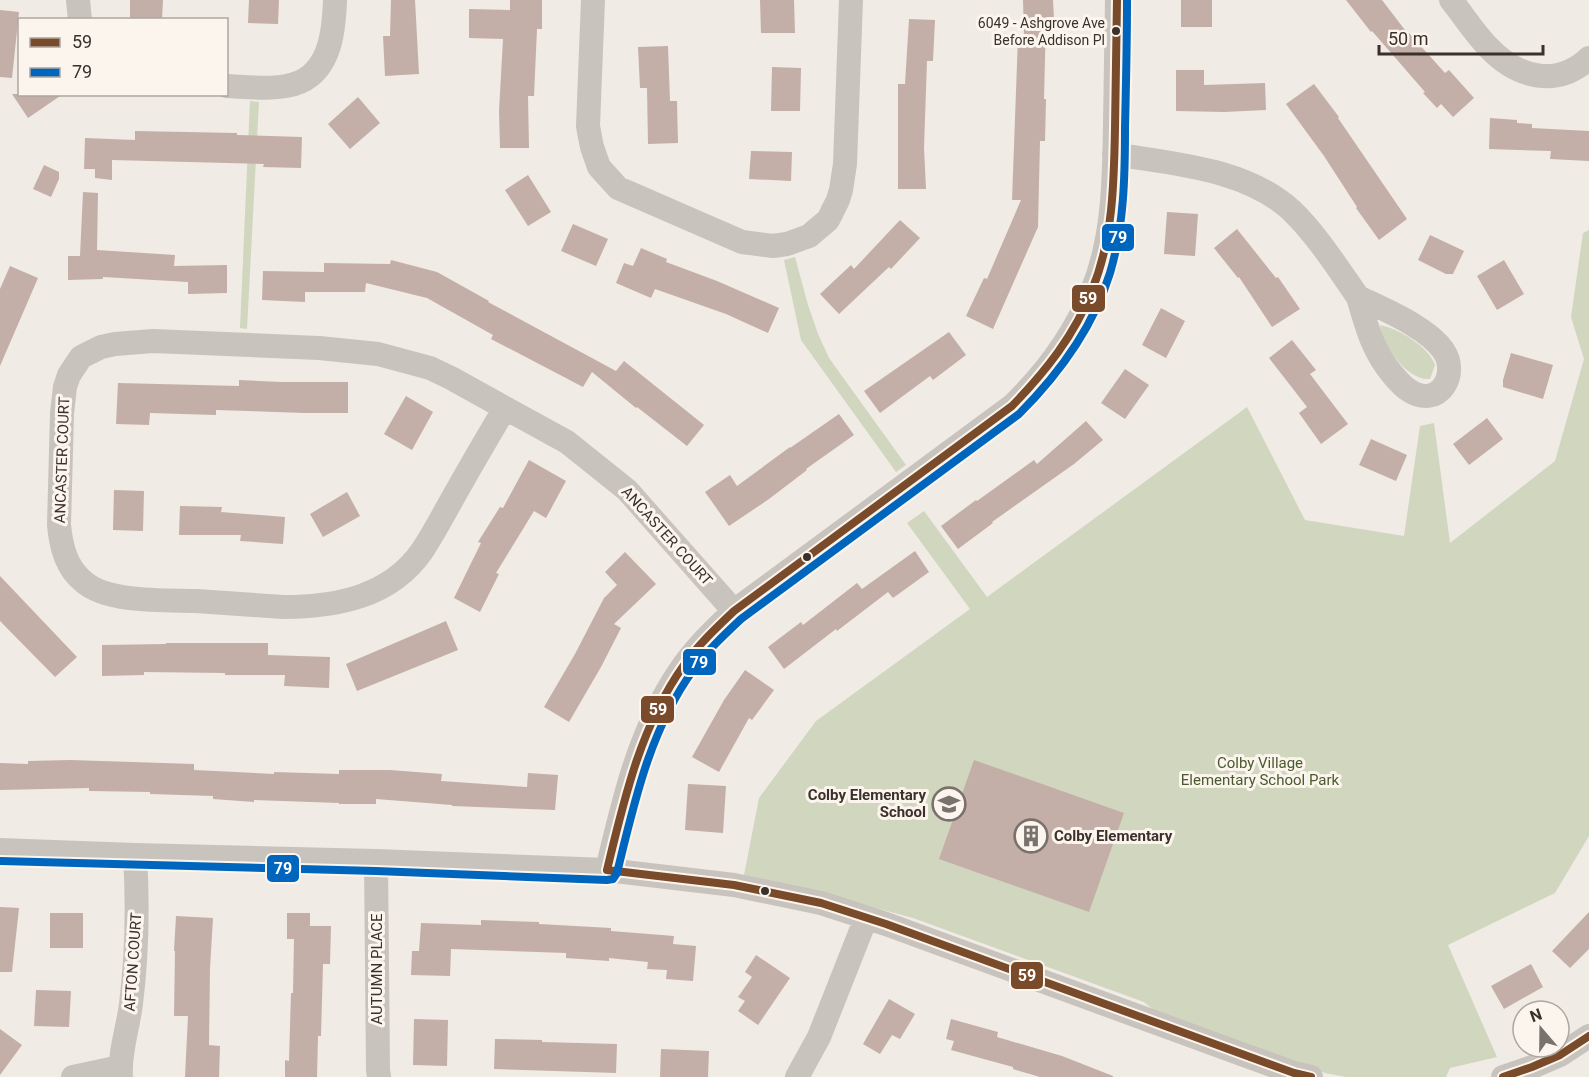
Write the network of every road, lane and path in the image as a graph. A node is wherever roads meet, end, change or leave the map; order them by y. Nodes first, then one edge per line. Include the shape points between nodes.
1 (78, 0) edge
2 (335, 0) edge
3 (593, 0) edge
4 (850, 0) edge
5 (1118, 0) edge
6 (1451, 0) edge
7 (80, 18) edge
8 (1589, 58) edge
9 (228, 86) edge
10 (1114, 154) junction
11 (1358, 297) dead end
12 (505, 408) junction
13 (734, 611) junction
14 (0, 850) edge
15 (135, 855) junction
16 (376, 861) junction
17 (607, 870) junction
18 (866, 918) junction
19 (1589, 1036) edge
20 (120, 1072) edge
21 (73, 1077) edge
22 (379, 1077) edge
23 (797, 1077) edge
24 (1311, 1077) edge
25 (1503, 1077) edge

1 - 7 street
2 - 9 street via 331,38 313,73 286,85
3 - 4 street via 588,126 599,167 618,188 742,242 772,246 809,236 828,220 842,190
5 - 10 street
6 - 8 street via 1489,48 1519,71 1560,75 1573,71
10 - 11 street via 1211,170 1263,190 1292,211 1309,230
10 - 13 street via 1112,205 1096,280 1077,324 1046,369 1012,406
12 - 12 street, ANCASTER COURT via 429,368 378,354 164,341 101,347 81,357 65,387 60,540 83,582 99,591 128,598 284,607 322,606 360,597 402,573 422,552
12 - 13 street, ANCASTER COURT via 567,442 627,490
13 - 17 street via 680,670 651,721 635,763
14 - 15 street
15 - 16 street
15 - 20 street, AFTON COURT via 134,977
16 - 17 street
16 - 22 street, AUTUMN PLACE
17 - 18 street via 734,885 821,903
18 - 23 street via 819,1037
18 - 24 street
19 - 25 street via 1560,1055
20 - 21 street, AFTON COURT

